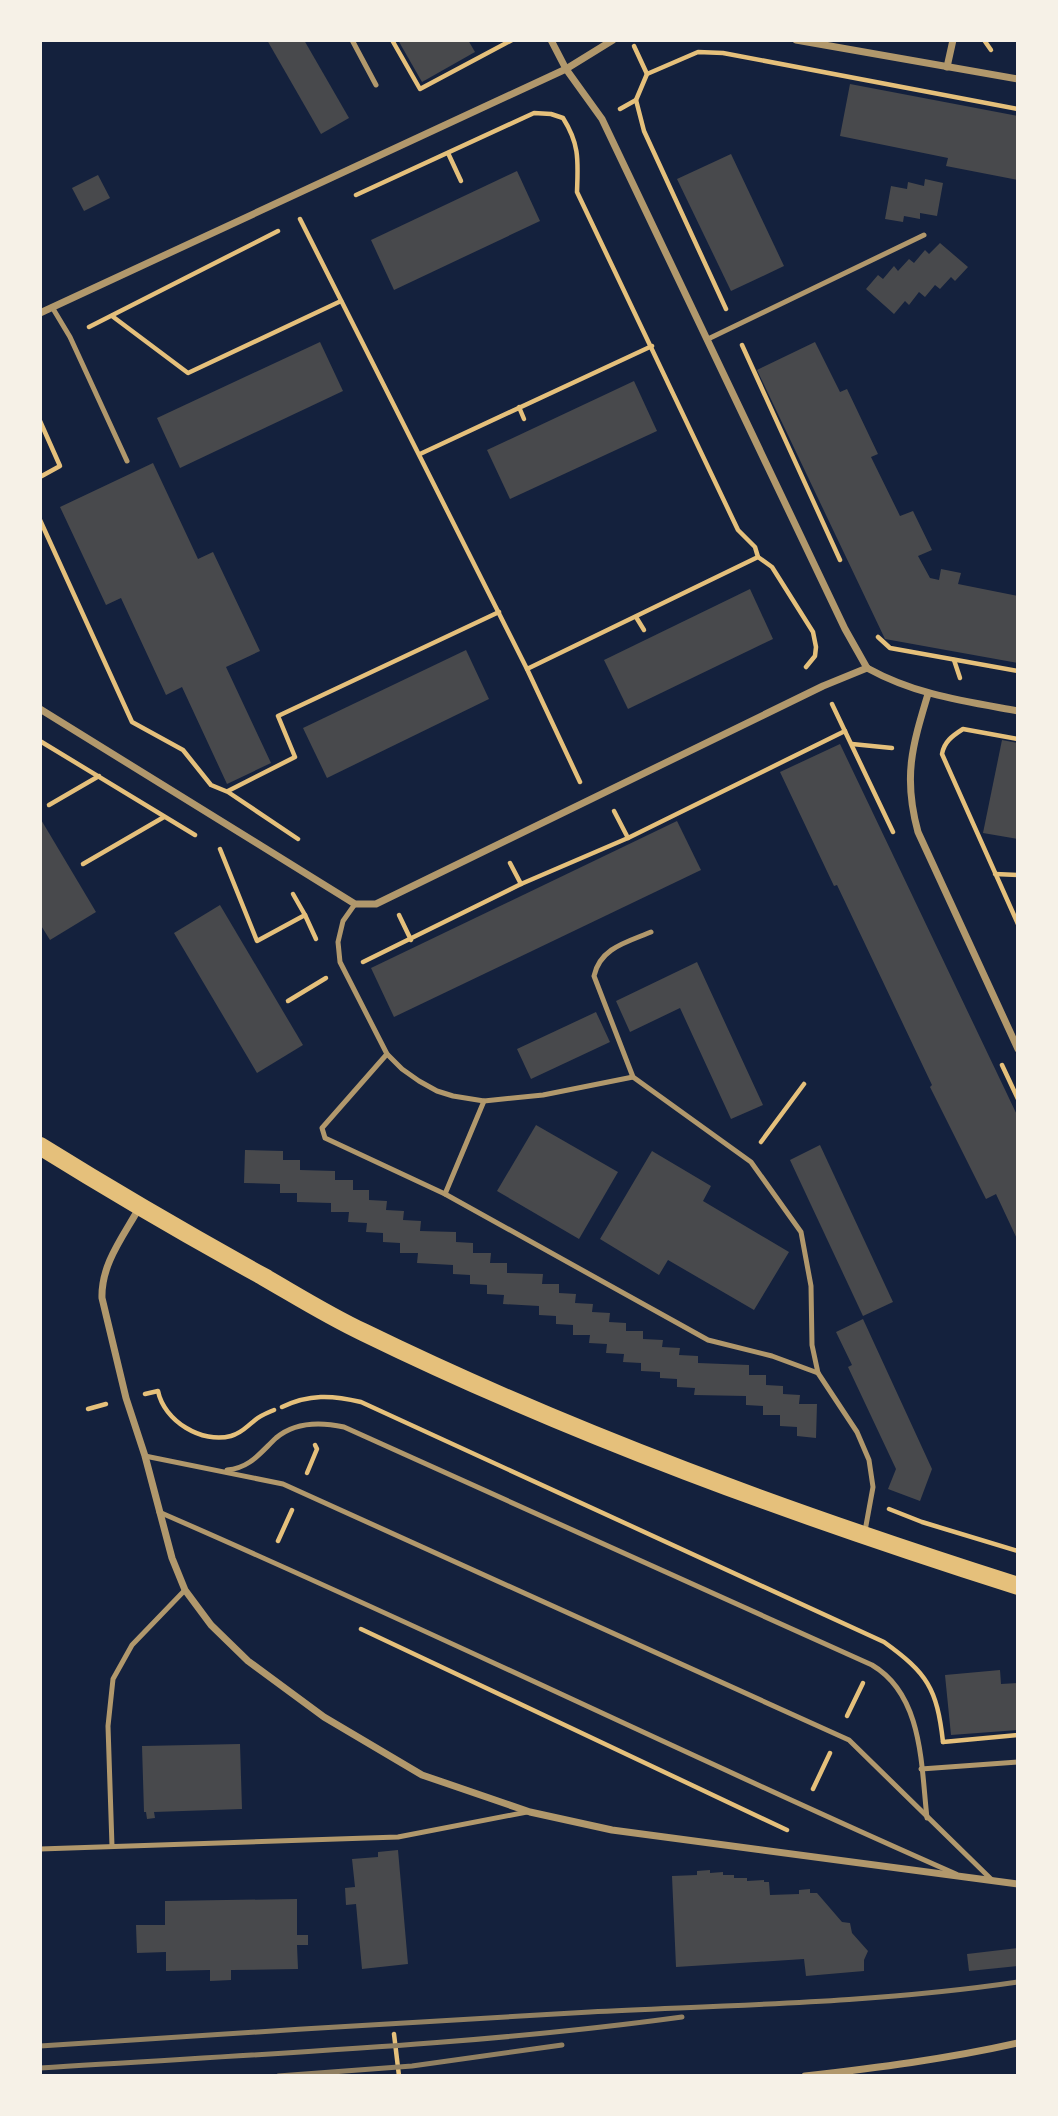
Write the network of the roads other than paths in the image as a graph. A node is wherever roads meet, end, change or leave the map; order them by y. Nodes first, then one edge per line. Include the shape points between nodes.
1 (352, 40) edge
2 (551, 40) edge
3 (613, 40) edge
4 (796, 40) edge
5 (953, 40) edge
6 (947, 67) junction
7 (566, 69) junction
8 (1018, 79) edge
9 (376, 85) dead end
10 (924, 234) dead end
11 (52, 307) junction
12 (40, 313) edge
13 (708, 340) junction
14 (127, 461) dead end
15 (867, 668) junction
16 (928, 694) junction
17 (40, 709) edge
18 (1018, 711) edge
19 (355, 904) junction
20 (651, 932) dead end
21 (1018, 1048) edge
22 (387, 1055) junction
23 (633, 1077) junction
24 (484, 1101) junction
25 (40, 1146) edge
26 (445, 1194) junction
27 (139, 1208) junction
28 (818, 1373) junction
29 (145, 1456) junction
30 (217, 1471) junction
31 (159, 1512) junction
32 (864, 1536) junction
33 (1018, 1586) edge
34 (185, 1590) junction
35 (1018, 1762) edge
36 (921, 1769) junction
37 (530, 1812) junction
38 (927, 1818) junction
39 (112, 1846) junction
40 (40, 1849) edge
41 (965, 1877) junction
42 (993, 1881) junction
43 (1018, 1884) edge
44 (1018, 2043) edge
45 (804, 2076) edge

1 - 9 lane
2 - 7 street
3 - 7 street
4 - 6 street
5 - 6 street
6 - 8 street
7 - 11 street
7 - 13 street via 602,119
10 - 13 lane
11 - 12 street
11 - 14 lane
13 - 15 street
15 - 16 street
15 - 19 street via 376,904
16 - 18 street
16 - 21 street via 912,749 910,801 918,832
17 - 19 street
19 - 22 lane via 343,921 338,942 344,971
20 - 23 lane via 611,949 597,963 594,976
22 - 24 lane via 437,1091
22 - 26 lane via 322,1128 325,1138
23 - 24 lane
23 - 28 lane via 751,1162 801,1232
24 - 26 lane
25 - 27 main road
26 - 28 lane via 708,1340
27 - 29 street via 108,1263 102,1298
27 - 32 main road via 361,1331 492,1391 688,1473
28 - 32 lane via 857,1432 869,1460 872,1503
29 - 30 lane
29 - 31 street
30 - 36 lane via 248,1465 293,1428 324,1423 344,1427 886,1673 906,1701
30 - 38 lane via 283,1484 849,1740
31 - 34 street
31 - 41 lane
32 - 33 main road
34 - 37 street via 211,1625 248,1661 324,1717 422,1775
34 - 39 lane via 132,1645 113,1679 108,1726
35 - 36 lane
36 - 38 lane
37 - 39 lane via 398,1837
37 - 41 street via 612,1830
38 - 42 lane
39 - 40 lane
41 - 42 street
42 - 43 street
44 - 45 street via 966,2055

